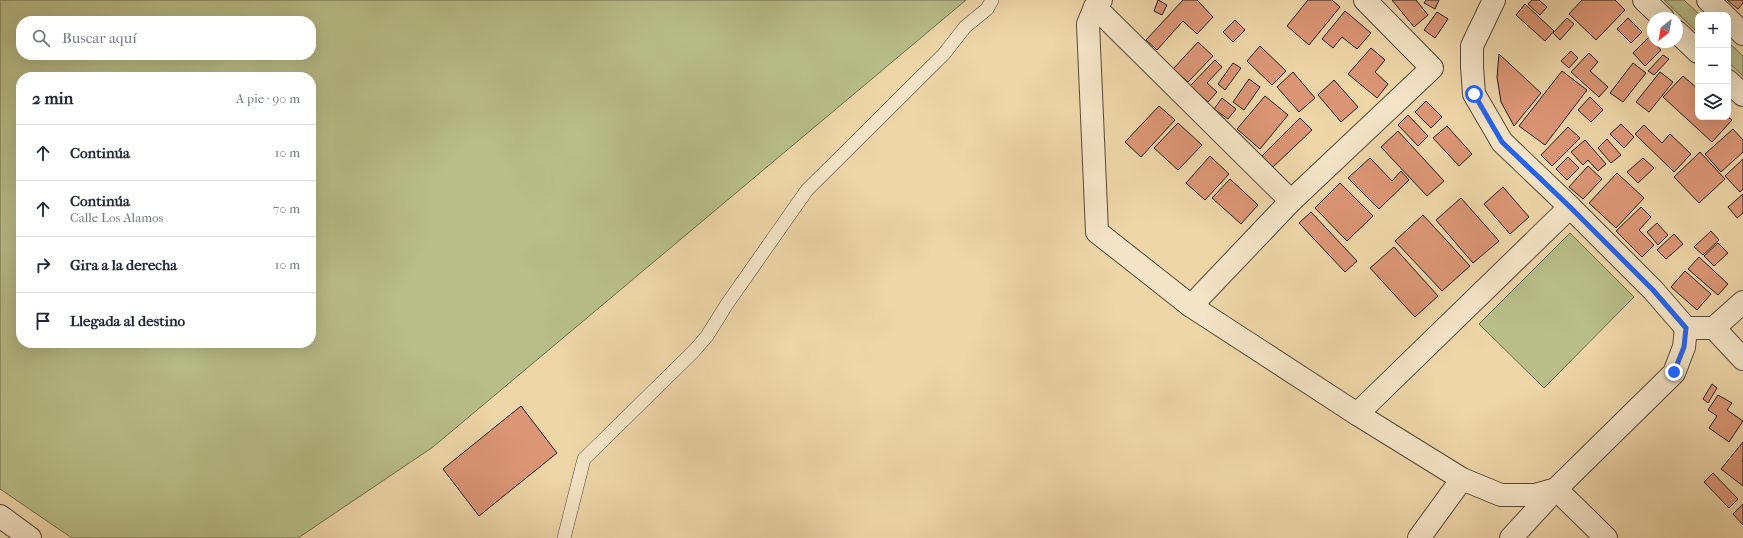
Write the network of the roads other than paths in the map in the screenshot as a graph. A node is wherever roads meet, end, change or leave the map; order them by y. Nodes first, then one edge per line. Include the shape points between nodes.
1 (992, 0) edge
2 (1365, 0) edge
3 (1494, 0) edge
4 (1644, 0) edge
5 (1708, 0) edge
6 (1098, 3) edge
7 (1657, 12) edge
8 (1721, 12) edge
9 (1731, 22) edge
10 (1743, 34) edge
11 (1683, 38) edge
12 (1695, 49) edge
13 (1731, 84) edge
14 (1743, 95) edge
15 (1291, 201) junction
16 (1570, 207) junction
17 (1743, 302) edge
18 (1191, 306) junction
19 (1686, 328) junction
20 (1714, 328) junction
21 (1743, 359) edge
22 (1357, 414) junction
23 (1462, 479) junction
24 (1556, 489) junction
25 (0, 516) edge
26 (30, 538) edge
27 (564, 538) edge
28 (1419, 538) edge
29 (1511, 538) edge
30 (1606, 538) edge

1 - 27 lane via 987,9 965,27 944,54 807,190 707,336 584,459
2 - 15 street via 1432,68
3 - 16 street via 1472,46 1474,94 1502,142
4 - 7 street
5 - 8 street
6 - 15 street
6 - 18 street via 1088,24 1096,232
9 - 10 street
11 - 12 street
13 - 14 street
15 - 18 street
16 - 19 street via 1653,290
16 - 22 street
17 - 20 street
18 - 22 street
19 - 20 street
19 - 24 street via 1684,347 1674,372
20 - 21 street
22 - 23 street
23 - 24 street via 1502,495 1535,494
23 - 28 street
24 - 29 street
24 - 30 street
25 - 26 street

